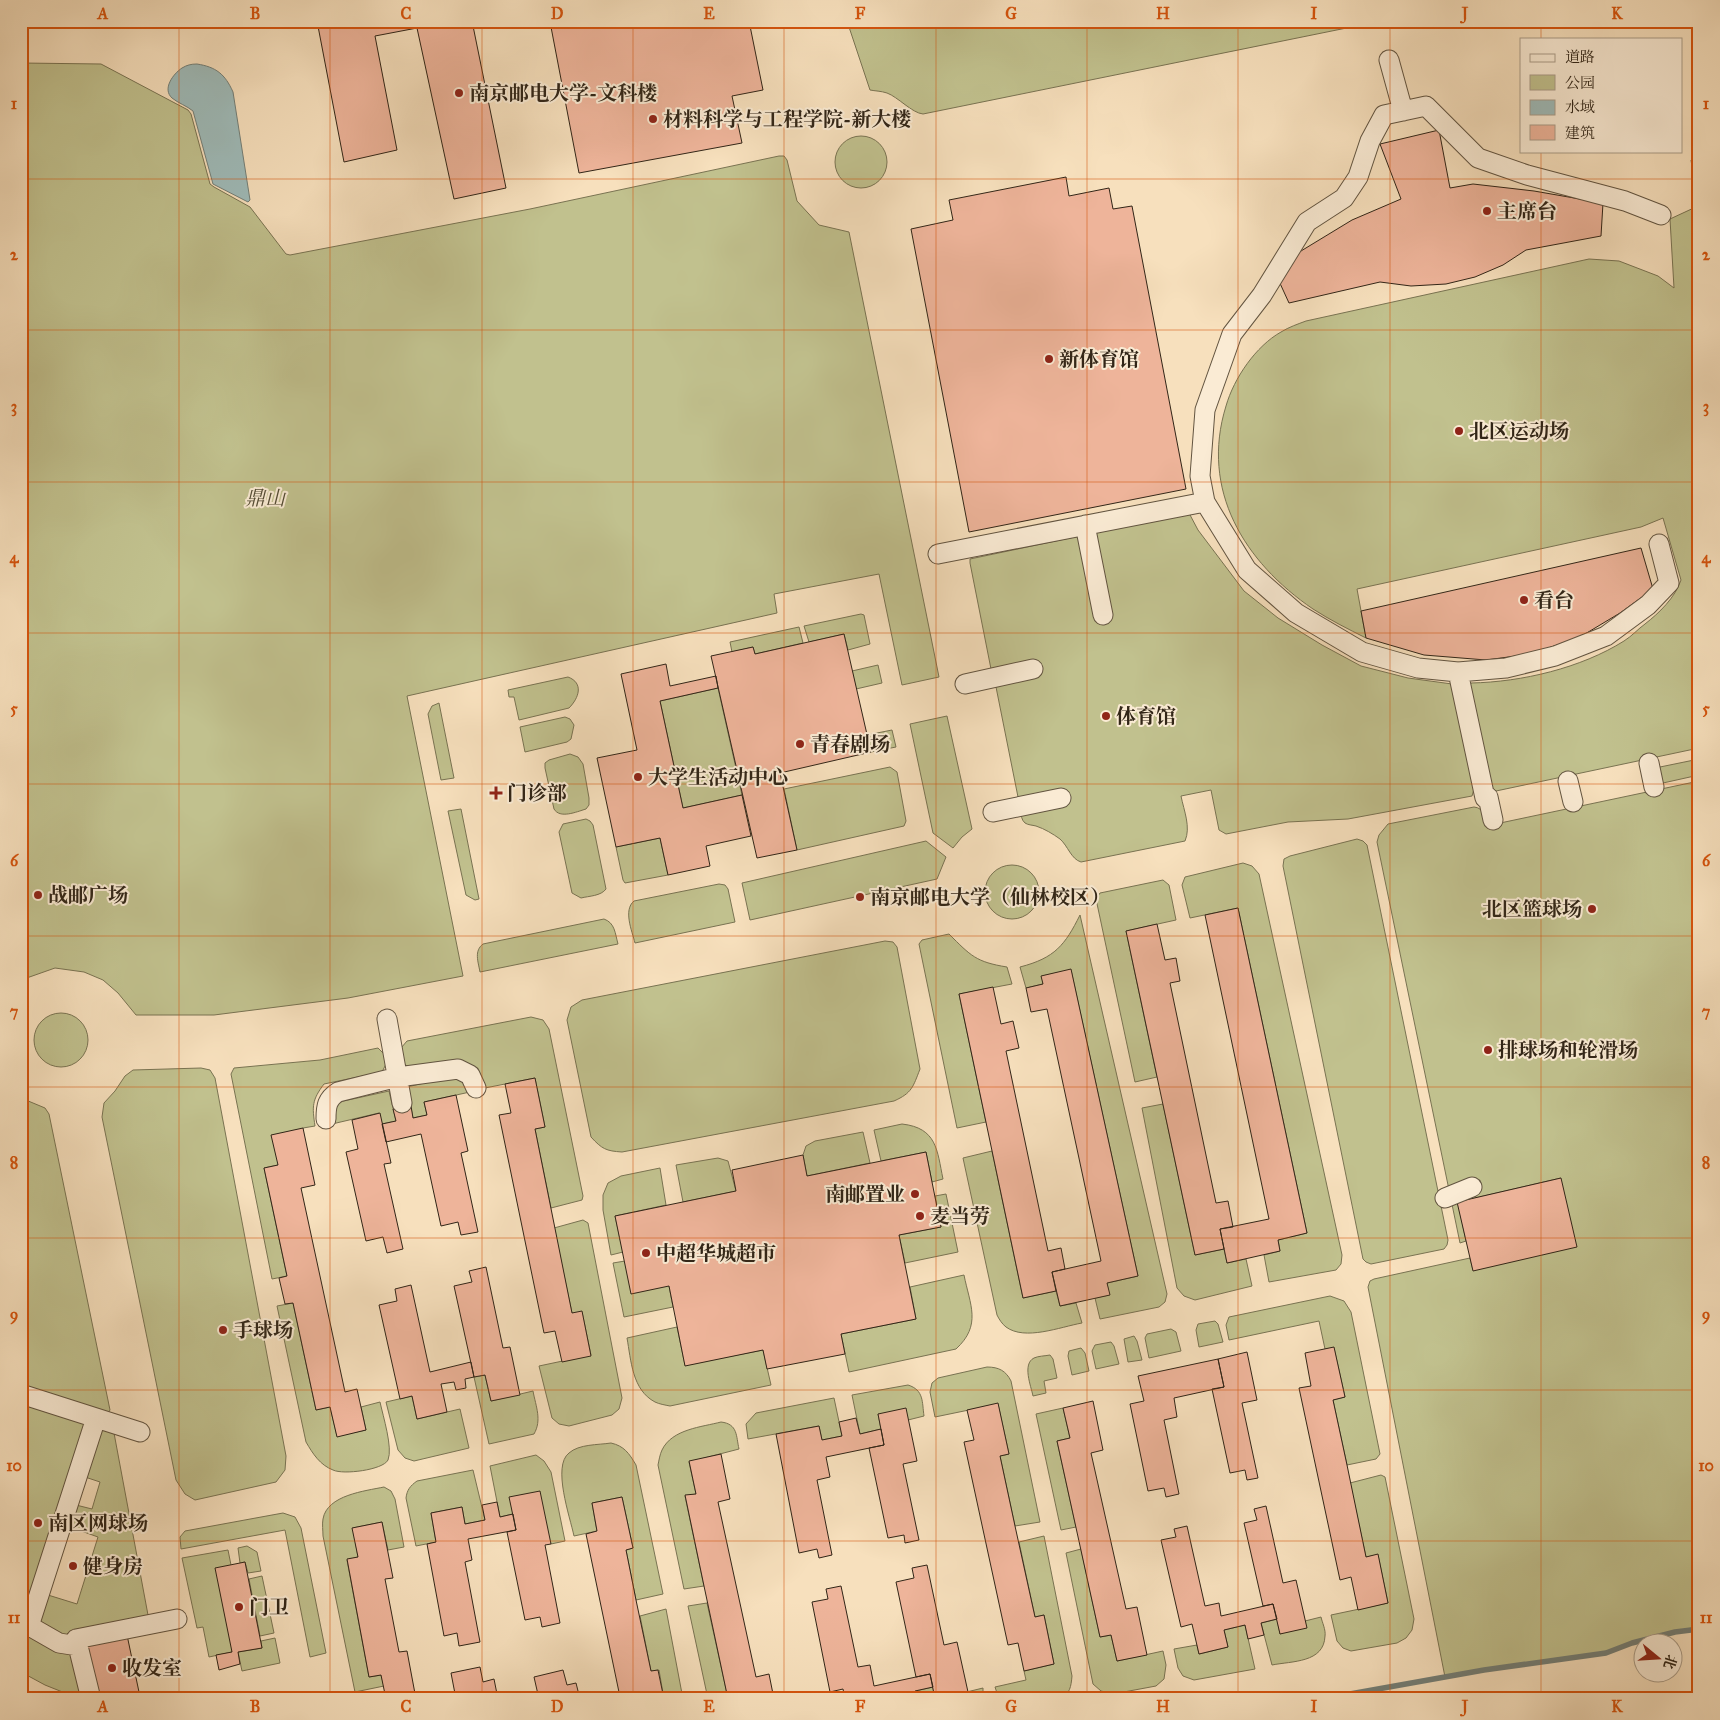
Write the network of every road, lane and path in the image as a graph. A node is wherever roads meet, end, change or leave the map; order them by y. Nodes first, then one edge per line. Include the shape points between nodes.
1 (1389, 60) dead end
2 (1403, 111) junction
3 (1661, 215) dead end
4 (1205, 502) junction
5 (1085, 525) junction
6 (1659, 544) dead end
7 (938, 554) dead end
8 (1103, 615) dead end
9 (1033, 669) dead end
10 (1458, 672) junction
11 (965, 684) dead end
12 (1649, 763) dead end
13 (1568, 780) dead end
14 (1654, 787) dead end
15 (1061, 798) dead end
16 (1573, 802) dead end
17 (993, 812) dead end
18 (1493, 820) dead end
19 (387, 1019) dead end
20 (398, 1077) junction
21 (476, 1088) dead end
22 (402, 1103) dead end
23 (326, 1119) dead end
24 (1472, 1187) dead end
25 (1445, 1198) dead end
26 (21, 1394) edge
27 (96, 1418) junction
28 (140, 1432) dead end
29 (177, 1619) dead end
30 (78, 1646) junction
31 (91, 1699) edge

1 - 2 street
2 - 3 street via 1426,106 1478,158 1527,176 1625,201
2 - 4 street via 1384,115 1370,141 1358,178 1344,198 1307,222 1262,295 1232,334 1206,410 1200,476
4 - 5 street
4 - 10 street via 1247,570 1296,612 1362,652 1418,668
5 - 7 street
5 - 8 street
6 - 10 street via 1669,583 1648,605 1606,636 1555,656 1515,666
9 - 11 street
10 - 18 street
12 - 14 street
13 - 16 street
15 - 17 street
19 - 20 street
20 - 21 street via 458,1069 470,1075
20 - 22 street
20 - 23 street via 331,1096 326,1107
24 - 25 street
26 - 27 street
27 - 28 street
27 - 30 street via 30,1623 31,1627 59,1643
29 - 30 street via 76,1639
30 - 31 street

